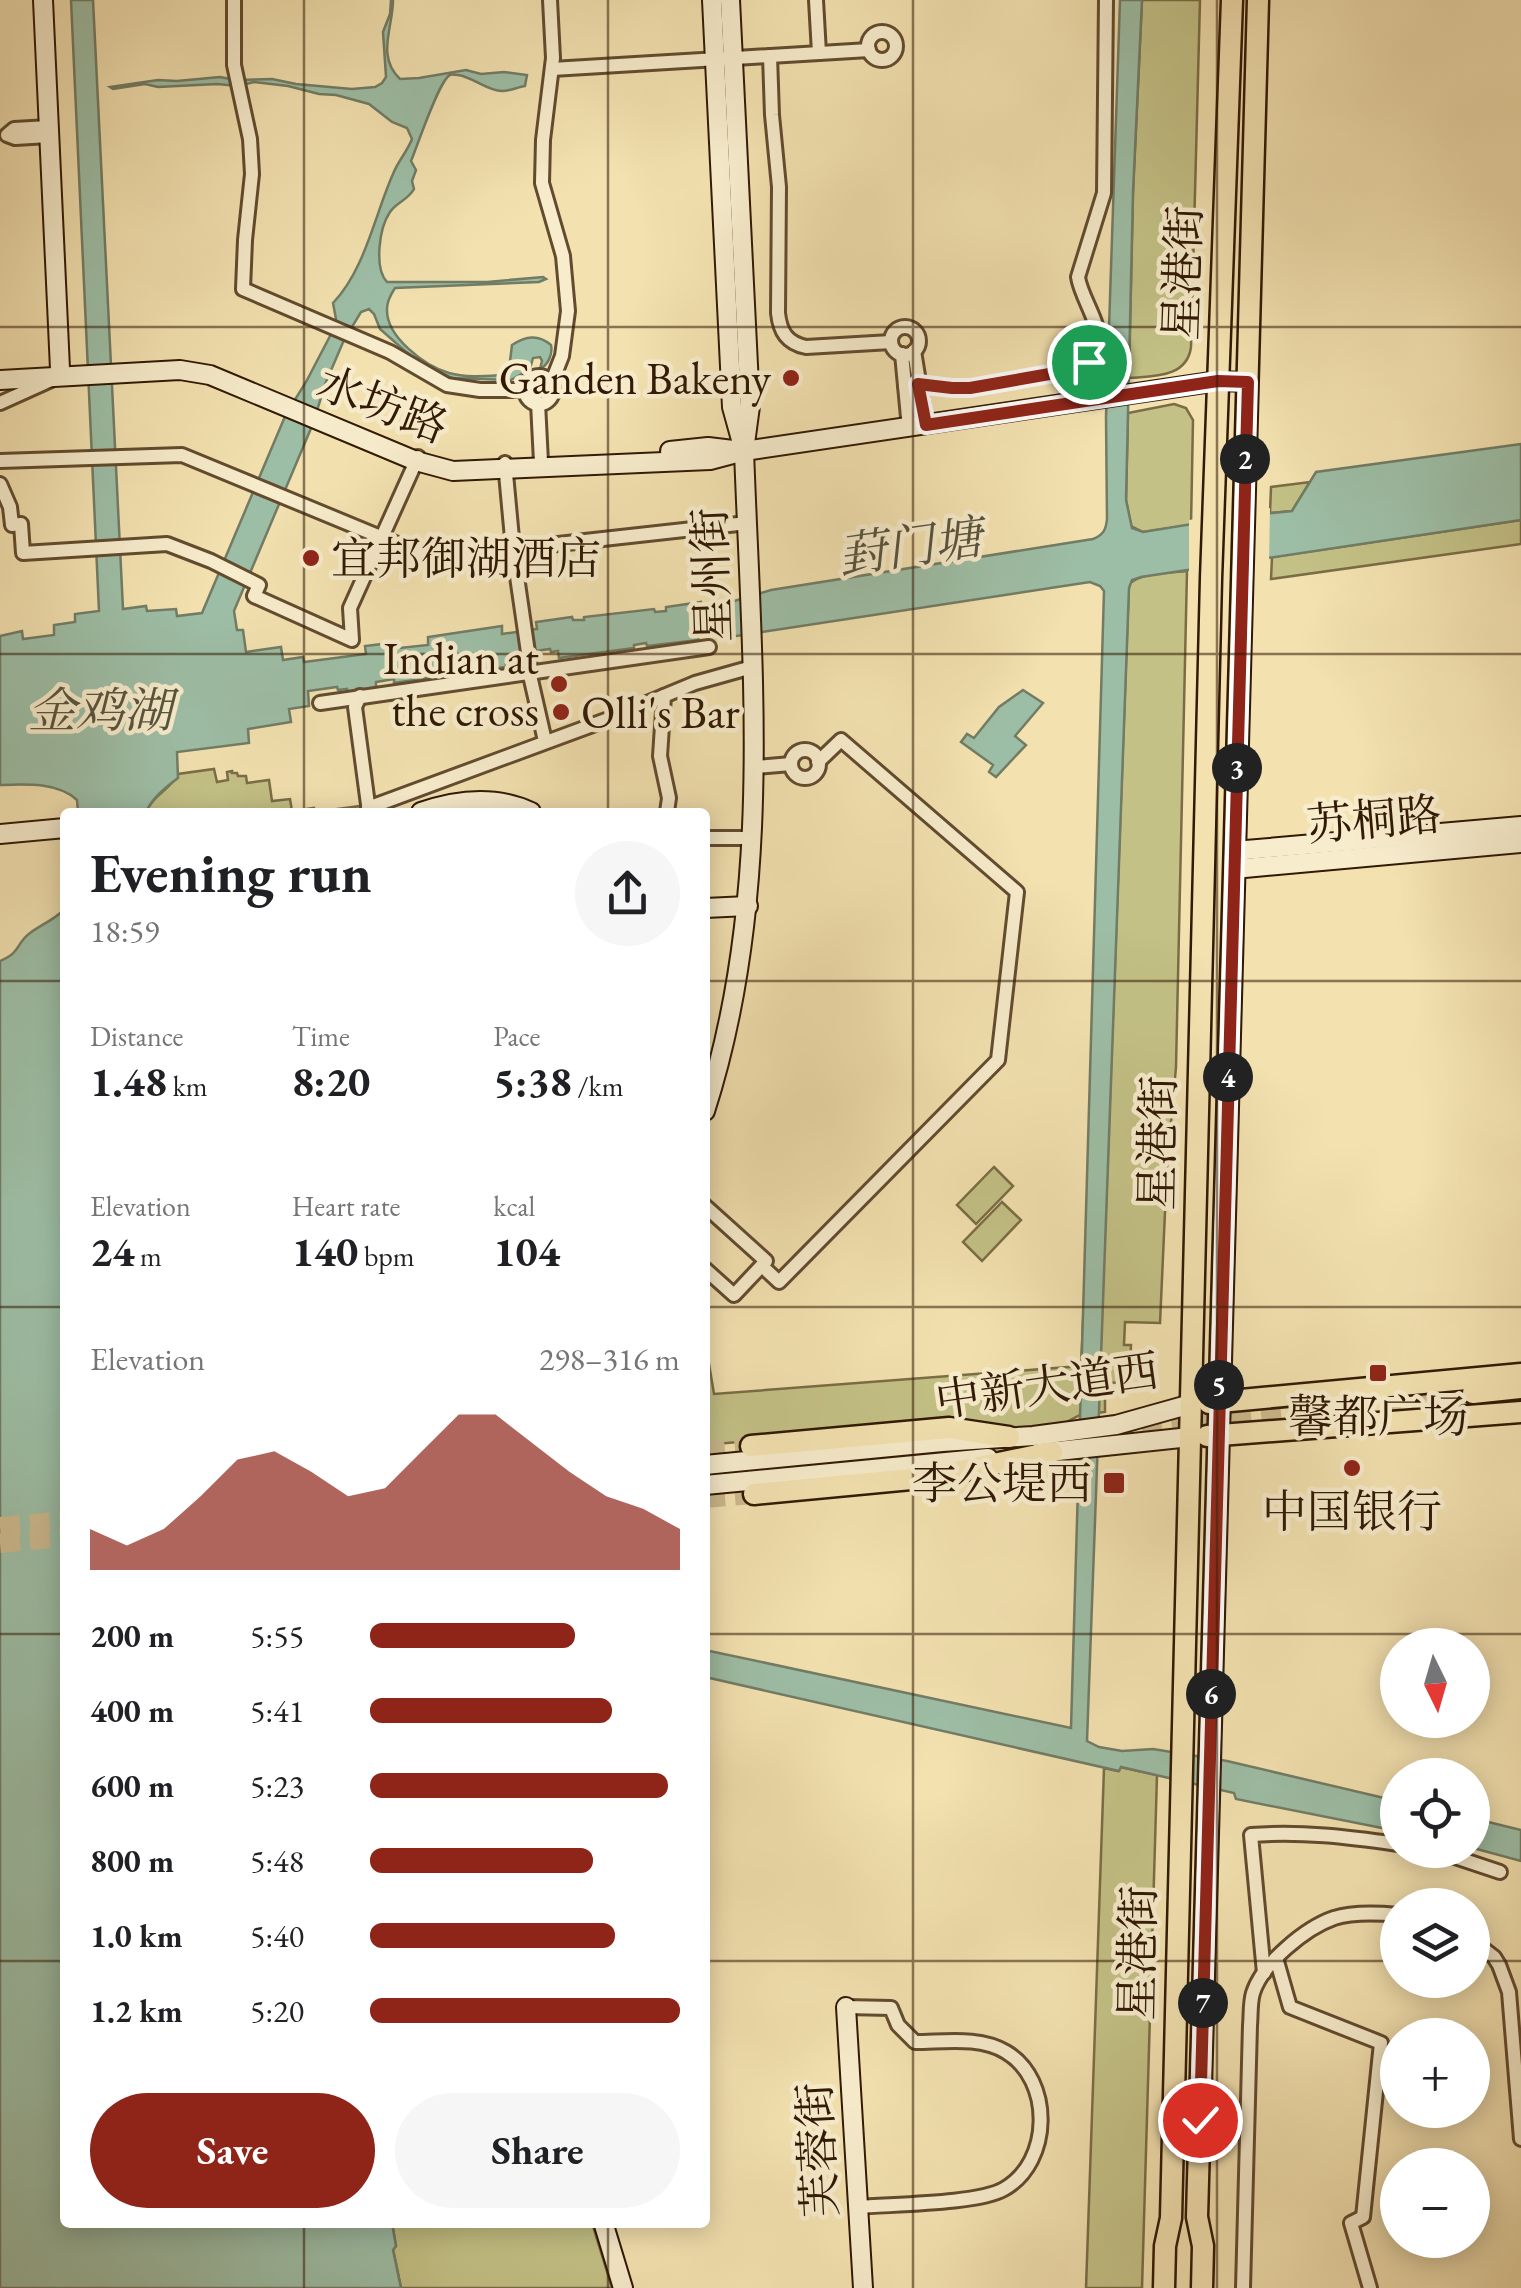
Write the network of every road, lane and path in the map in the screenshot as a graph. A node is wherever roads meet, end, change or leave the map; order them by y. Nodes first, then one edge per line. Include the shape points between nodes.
1 (42, 0) edge
2 (234, 0) edge
3 (550, 0) edge
4 (712, 0) edge
5 (730, 0) edge
6 (816, 0) edge
7 (1106, 0) edge
8 (1232, 0) edge
9 (1258, 0) edge
10 (869, 50) dead end
11 (819, 54) junction
12 (770, 56) junction
13 (724, 59) junction
14 (552, 68) junction
15 (49, 131) junction
16 (3, 135) edge
17 (891, 342) junction
18 (908, 352) junction
19 (60, 373) junction
20 (0, 376) edge
21 (1218, 381) junction
22 (1248, 382) junction
23 (551, 384) junction
24 (912, 385) junction
25 (525, 390) junction
26 (0, 403) edge
27 (538, 403) junction
28 (917, 426) junction
29 (744, 451) junction
30 (418, 458) junction
31 (0, 461) edge
32 (541, 462) junction
33 (505, 467) junction
34 (0, 484) edge
35 (746, 523) junction
36 (382, 538) junction
37 (514, 549) junction
38 (709, 647) dead end
39 (752, 667) junction
40 (530, 668) junction
41 (360, 696) junction
42 (664, 696) junction
43 (320, 703) dead end
44 (545, 741) junction
45 (818, 762) junction
46 (791, 764) junction
47 (755, 767) junction
48 (368, 808) edge
49 (373, 808) edge
50 (434, 808) edge
51 (519, 808) edge
52 (668, 808) edge
53 (60, 829) edge
54 (0, 834) edge
55 (1520, 834) edge
56 (710, 838) edge
57 (753, 838) junction
58 (1234, 860) junction
59 (748, 906) junction
60 (710, 908) edge
61 (710, 1092) edge
62 (710, 1211) edge
63 (762, 1266) junction
64 (710, 1273) edge
65 (1521, 1374) edge
66 (1521, 1388) edge
67 (1473, 1393) tunnel mouth
68 (1219, 1402) junction
69 (1191, 1404) junction
70 (1521, 1412) edge
71 (1218, 1436) junction
72 (1009, 1437) junction
73 (1190, 1437) junction
74 (751, 1446) tunnel mouth
75 (1062, 1451) junction
76 (710, 1466) edge
77 (710, 1484) edge
78 (754, 1494) tunnel mouth
79 (1380, 1842) edge
80 (1488, 1868) edge
81 (1500, 1872) dead end
82 (1380, 1914) edge
83 (1490, 1953) edge
84 (1276, 1958) junction
85 (1264, 1973) junction
86 (846, 2007) joint
87 (1521, 2139) edge
88 (858, 2206) junction
89 (1197, 2217) junction
90 (1172, 2218) junction
91 (605, 2228) edge
92 (623, 2288) edge
93 (863, 2288) edge
94 (1164, 2288) edge
95 (1177, 2288) edge
96 (1190, 2288) edge
97 (1202, 2288) edge
98 (1243, 2288) edge
99 (1370, 2288) edge

1 - 15 street
2 - 25 street via 235,72 252,174 244,290 390,352 453,387
3 - 14 street
4 - 13 street, 星州街
5 - 13 street, 星州街
6 - 11 street
7 - 24 street via 1104,193 1078,277 1097,327 1096,352 1082,368 962,388
8 - 21 main road, 星港街
9 - 22 main road, 星港街
10 - 11 street
11 - 12 street
12 - 13 street
12 - 17 street via 782,333 806,347
13 - 14 street
13 - 29 street, 星州街 via 732,406
14 - 23 street via 542,175 564,256 568,311
15 - 16 street via 14,129
15 - 19 street
17 - 18 street via 894,350
17 - 18 street via 896,330 911,329 918,339
18 - 24 street
19 - 20 street, 水坊路
19 - 26 street
19 - 30 street, 水坊路 via 198,366
21 - 22 street, 水坊路
21 - 28 street, 水坊路
21 - 69 main road, 星港街
22 - 58 main road, 星港街
23 - 25 street via 536,376
23 - 27 street via 550,397
24 - 28 street
25 - 27 street
27 - 32 street
28 - 29 street, 水坊路
29 - 32 street, 水坊路 via 708,447
29 - 33 street, 水坊路 via 710,460
29 - 35 street, 星州街
30 - 33 street, 水坊路
30 - 36 street
31 - 36 street via 182,455
32 - 33 street, 水坊路
33 - 37 street
34 - 36 street via 12,525 20,524 23,553 167,544 258,584 254,596 352,640 350,608
35 - 37 street
35 - 39 street, 星州街
36 - 37 street via 441,562
37 - 40 street
38 - 40 street
39 - 42 street
39 - 47 street, 星州街
40 - 41 street
40 - 44 street
41 - 43 street
41 - 48 street via 354,707
42 - 44 street
42 - 52 street via 660,756
44 - 49 street
45 - 46 street via 806,751
45 - 46 street via 806,778
45 - 63 street via 841,740 1017,892 1011,948 998,1060 779,1282
46 - 47 street
47 - 57 street, 星州街
50 - 51 street via 486,800
53 - 54 street
55 - 58 street, 苏桐路
56 - 57 street
57 - 59 street, 星州街
58 - 68 main road, 星港街
59 - 60 street
59 - 61 street, 星州街 via 736,992
62 - 63 street via 766,1262
63 - 64 street via 734,1296
65 - 68 main road, 中新大道西
66 - 67 main road
68 - 69 main road, 中新大道西
68 - 71 main road, 星港街
69 - 72 street, 中新大道西 via 1116,1426
69 - 73 main road, 星港街
70 - 71 main road, 中新大道西
71 - 73 main road, 中新大道西
71 - 89 main road, 星港街
72 - 74 main road via 949,1428
72 - 76 street, 中新大道西
73 - 75 street, 中新大道西
73 - 90 main road, 星港街
75 - 77 street, 中新大道西
75 - 78 main road via 932,1477
79 - 85 street via 1252,1835
80 - 81 street
82 - 84 street via 1334,1918
83 - 87 street via 1509,1992
84 - 85 street
84 - 99 street via 1290,2007 1380,2044 1363,2217 1351,2223
85 - 98 street via 1250,2025
86 - 88 street, 芙蓉街
86 - 88 street via 891,2008 915,2042 965,2040 1003,2050 1024,2066 1038,2091 1041,2117 1024,2173 1003,2190
88 - 93 street, 芙蓉街
89 - 96 main road
89 - 97 main road, 星港街
90 - 94 main road, 星港街
90 - 95 main road
91 - 92 street

